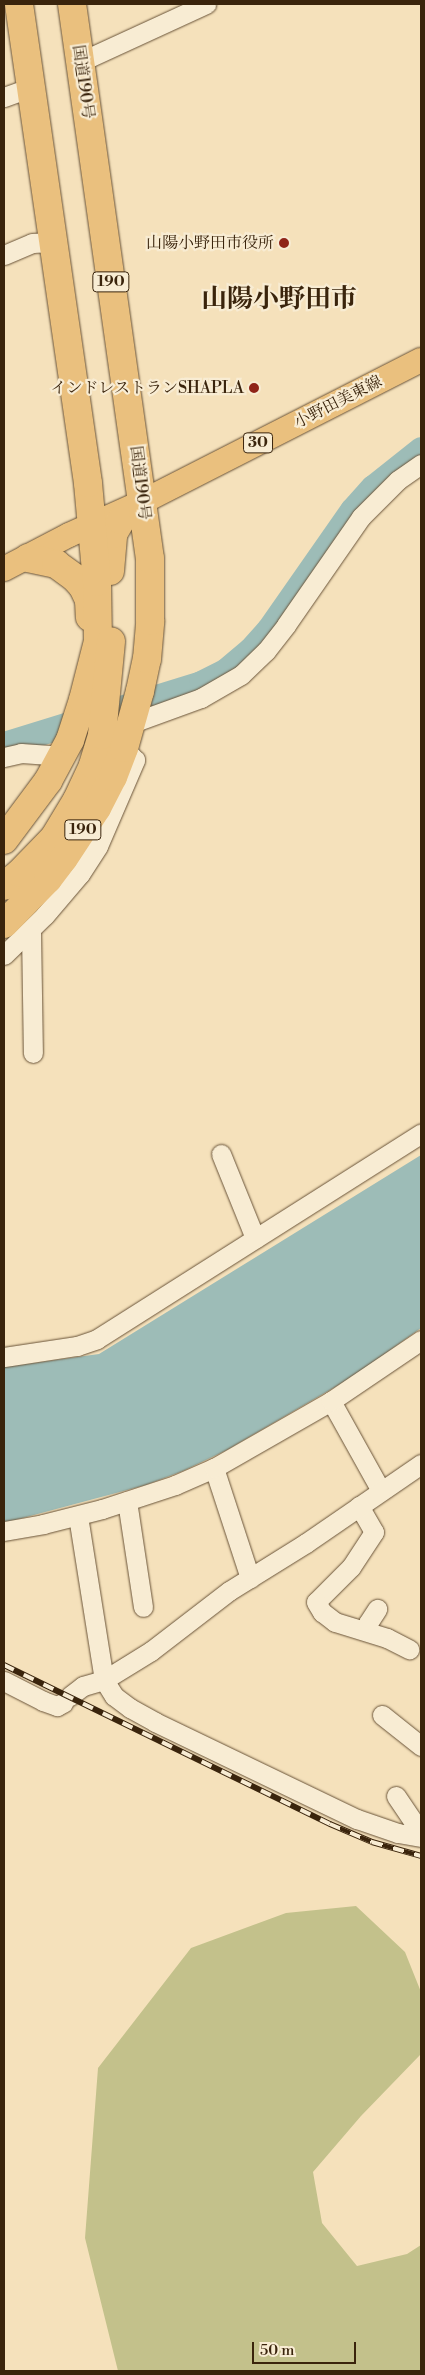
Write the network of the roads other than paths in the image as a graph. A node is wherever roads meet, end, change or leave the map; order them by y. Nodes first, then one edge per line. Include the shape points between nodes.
1 (19, 4) edge
2 (72, 4) edge
3 (206, 4) edge
4 (80, 62) junction
5 (31, 87) junction
6 (4, 98) edge
7 (54, 242) junction
8 (4, 256) edge
9 (421, 360) edge
10 (421, 464) edge
11 (142, 502) junction
12 (93, 523) junction
13 (16, 564) edge
14 (90, 704) junction
15 (123, 731) junction
16 (61, 750) junction
17 (4, 757) edge
18 (4, 818) edge
19 (4, 840) edge
20 (4, 886) edge
21 (4, 924) edge
22 (31, 930) junction
23 (4, 954) edge
24 (33, 1052) dead end
25 (421, 1133) edge
26 (221, 1154) dead end
27 (255, 1238) junction
28 (421, 1340) edge
29 (4, 1357) edge
30 (331, 1401) junction
31 (421, 1464) edge
32 (214, 1468) junction
33 (381, 1491) junction
34 (127, 1501) junction
35 (359, 1506) junction
36 (78, 1516) junction
37 (4, 1531) edge
38 (250, 1578) junction
39 (143, 1606) dead end
40 (376, 1610) dead end
41 (366, 1631) junction
42 (409, 1649) dead end
43 (104, 1680) junction
44 (4, 1681) edge
45 (382, 1715) dead end
46 (421, 1746) edge
47 (396, 1796) dead end
48 (421, 1833) edge
49 (421, 1837) edge

1 - 5 highway
2 - 4 highway, 国道190号 / 190
3 - 4 street
4 - 11 highway, 国道190号 / 190
5 - 6 street
5 - 7 highway
7 - 8 street via 32,242
7 - 12 highway
9 - 11 main road, 小野田美東線 / 30
10 - 15 street via 398,480 361,517 286,625 266,651 241,675 201,698
11 - 12 main road, 小野田美東線 / 30
11 - 14 highway via 121,520 111,540 111,639
11 - 15 highway, 国道190号 / 190 via 152,584 147,658 140,691
12 - 13 main road, 小野田美東線
12 - 14 highway via 99,610
13 - 14 highway via 54,563 83,587 90,618
14 - 15 highway
14 - 16 highway
15 - 20 highway via 93,765 62,825 39,854
15 - 21 highway, 国道190号 / 190 via 113,777 80,836 48,879
15 - 22 street via 135,760 98,846 80,874
16 - 17 street
16 - 18 street
16 - 19 highway via 48,781
22 - 23 street
22 - 24 street
25 - 27 street
26 - 27 street
27 - 29 street via 97,1339 76,1346
28 - 30 street
30 - 32 street
30 - 33 street
31 - 33 street
32 - 34 street
32 - 38 street
33 - 35 street
34 - 36 street
34 - 39 street
35 - 38 street
35 - 41 street via 374,1532 351,1567 316,1602 322,1612 335,1622
36 - 37 street
36 - 43 street
38 - 43 street via 151,1651
40 - 41 street
41 - 42 street
43 - 44 street via 83,1686 57,1706
43 - 49 street via 114,1696 155,1722 357,1819
45 - 46 street
47 - 48 street

